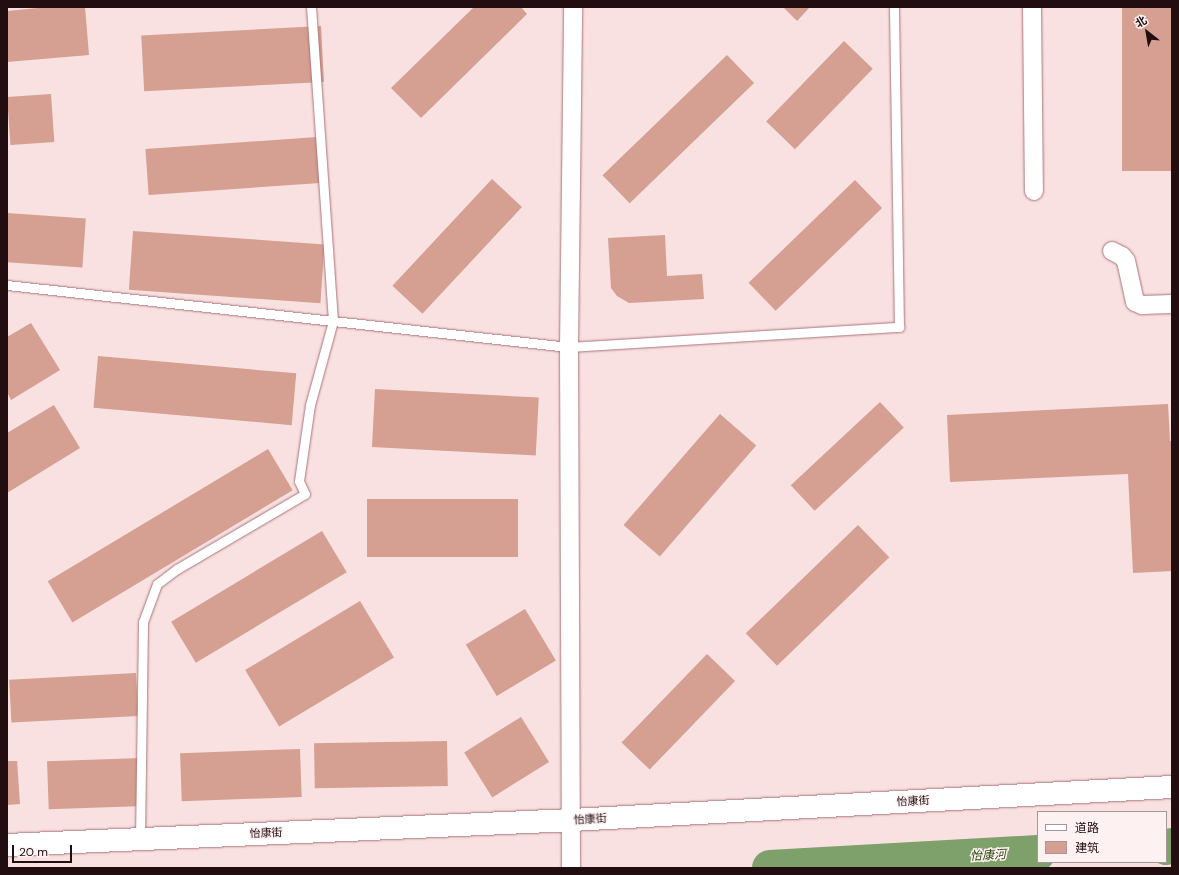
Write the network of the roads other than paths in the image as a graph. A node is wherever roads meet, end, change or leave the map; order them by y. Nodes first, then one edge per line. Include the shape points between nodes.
1 (311, 7) edge
2 (573, 7) edge
3 (894, 7) edge
4 (1032, 7) edge
5 (1034, 191) dead end
6 (1112, 251) dead end
7 (7, 285) edge
8 (1172, 304) edge
9 (333, 321) junction
10 (569, 346) junction
11 (1172, 787) edge
12 (572, 820) junction
13 (140, 838) junction
14 (7, 845) edge
15 (571, 868) edge

1 - 9 lane
2 - 10 street
3 - 10 lane via 899,327
4 - 5 street
6 - 8 street via 1126,261 1135,302 1142,305
7 - 9 lane
9 - 10 lane
9 - 13 lane via 310,404 299,481 305,494 176,569 157,584 142,622
10 - 12 street
11 - 12 street, 怡康街
12 - 13 street, 怡康街
12 - 15 street
13 - 14 street, 怡康街

